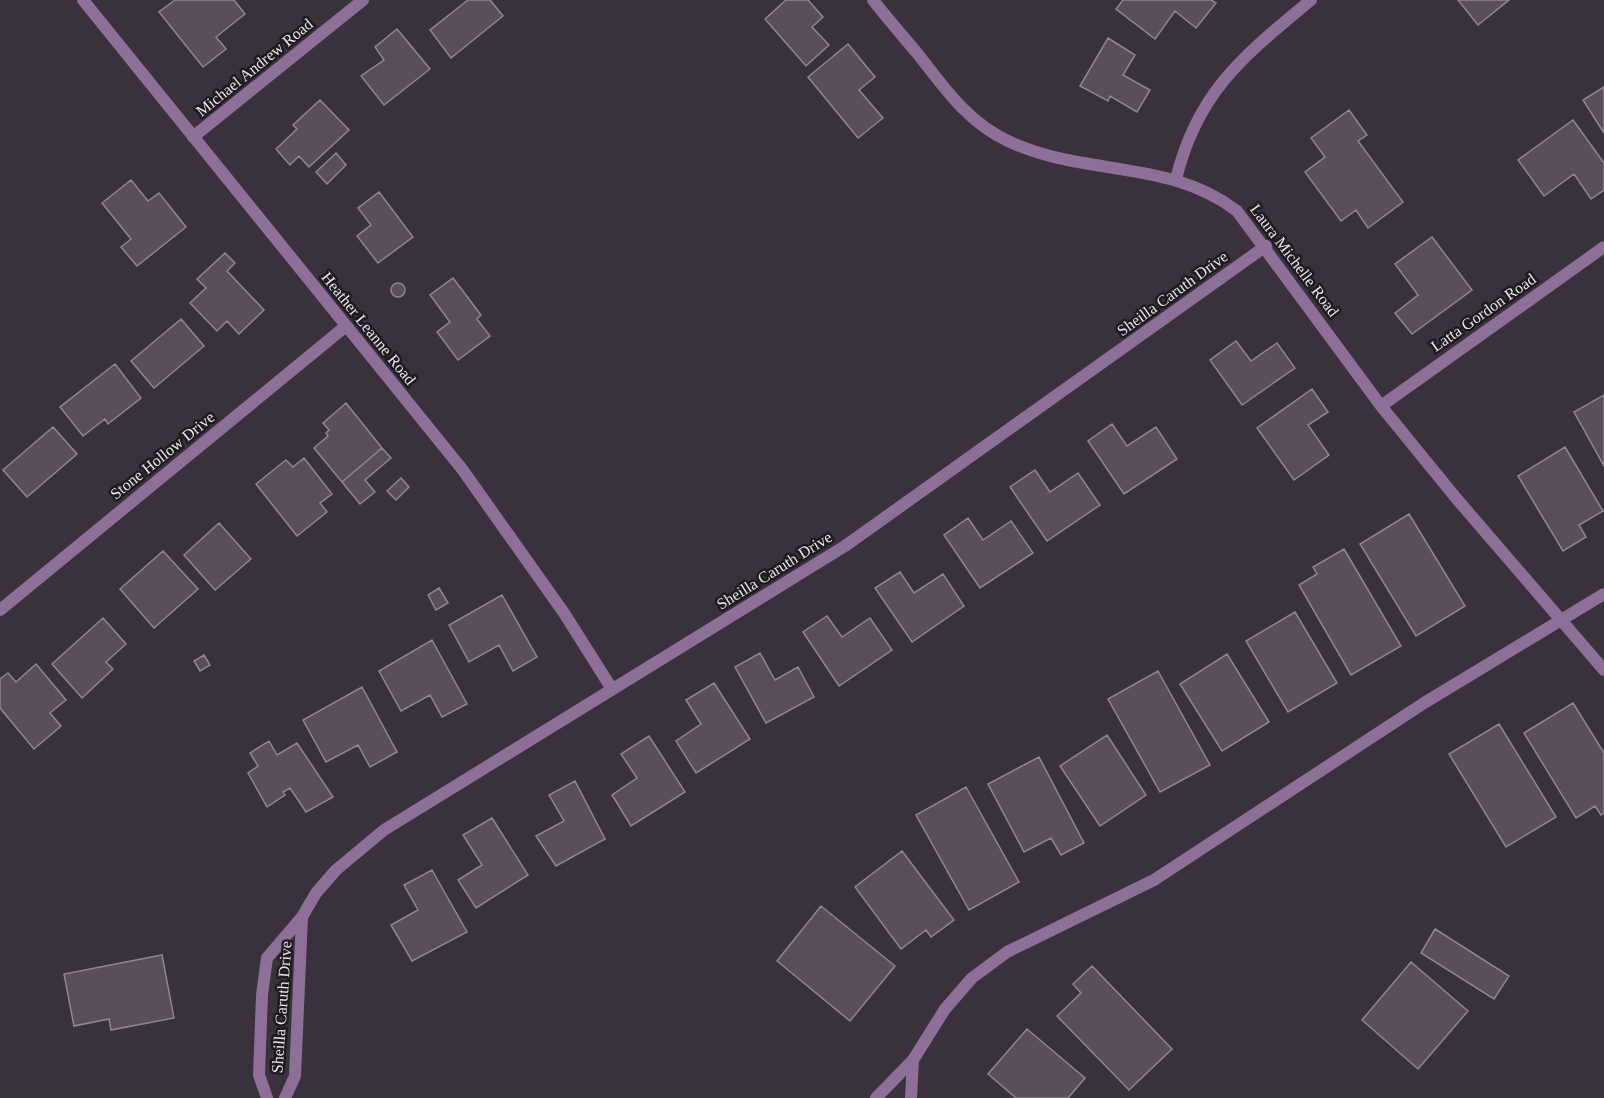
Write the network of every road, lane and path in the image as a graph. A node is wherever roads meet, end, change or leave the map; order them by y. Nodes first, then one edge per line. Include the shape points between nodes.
1 (83, 0) edge
2 (363, 0) edge
3 (873, 0) edge
4 (1311, 0) edge
5 (193, 136) junction
6 (1176, 179) junction
7 (1266, 246) junction
8 (1604, 247) edge
9 (346, 326) junction
10 (1381, 406) junction
11 (1604, 594) edge
12 (0, 610) edge
13 (1563, 620) junction
14 (1604, 670) edge
15 (612, 689) junction
16 (302, 917) junction
17 (913, 1060) junction
18 (267, 1098) edge
19 (285, 1098) edge
20 (876, 1098) edge
21 (911, 1098) edge

1 - 5 street, Heather Leanne Road
2 - 5 street, Michael Andrew Road
3 - 6 street, Laura Michelle Road via 958,104 1007,141 1036,152
4 - 6 street via 1236,63 1214,90 1180,161
5 - 9 street, Heather Leanne Road
6 - 7 street, Laura Michelle Road via 1216,195 1238,211
7 - 10 street, Laura Michelle Road
7 - 15 street, Sheilla Caruth Drive via 903,507
8 - 10 street, Latta Gordon Road
9 - 12 street, Stone Hollow Drive
9 - 15 street, Heather Leanne Road via 462,469 564,613
10 - 13 street, Laura Michelle Road via 1455,498
11 - 13 street
13 - 14 street, Laura Michelle Road
13 - 17 street via 1424,703 1154,880 1008,952 972,978 945,1009
15 - 16 street, Sheilla Caruth Drive via 384,830 336,870
16 - 18 street, Sheilla Caruth Drive via 267,958 259,1075
16 - 19 street, Sheilla Caruth Drive via 295,1076
17 - 20 street
17 - 21 street

